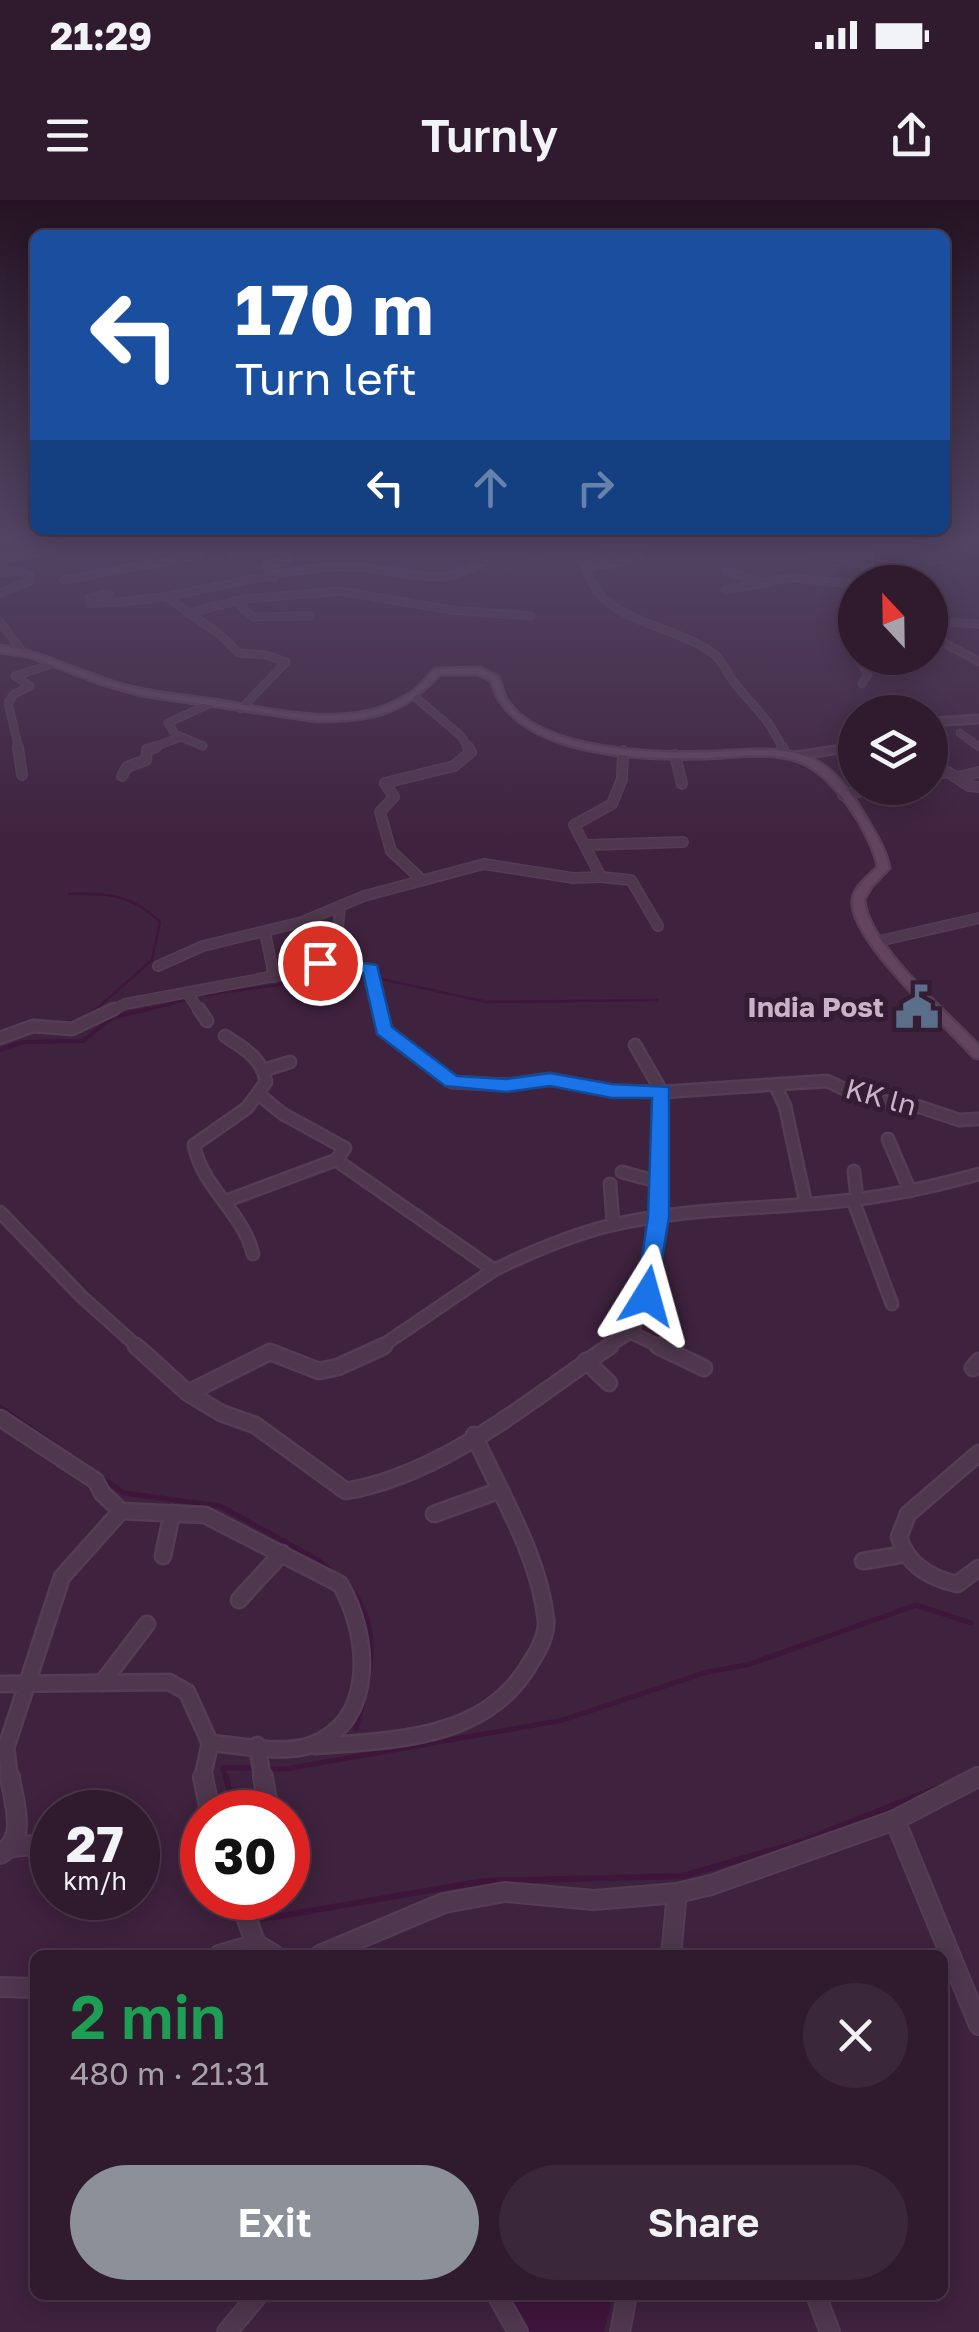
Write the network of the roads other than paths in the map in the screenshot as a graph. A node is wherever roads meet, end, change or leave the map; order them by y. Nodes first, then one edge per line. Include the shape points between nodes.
1 (16, 642) edge
2 (227, 642) edge
3 (693, 642) edge
4 (948, 645) edge
5 (0, 649) edge
6 (22, 651) junction
7 (979, 662) edge
8 (55, 663) junction
9 (867, 675) edge
10 (862, 684) dead end
11 (414, 696) junction
12 (211, 703) junction
13 (241, 709) junction
14 (979, 719) edge
15 (948, 721) edge
16 (960, 733) dead end
17 (179, 736) junction
18 (16, 738) junction
19 (1, 740) edge
20 (203, 746) dead end
21 (979, 748) edge
22 (838, 749) edge
23 (623, 751) junction
24 (675, 755) junction
25 (790, 755) junction
26 (979, 772) edge
27 (22, 774) dead end
28 (948, 774) edge
29 (122, 776) dead end
30 (957, 777) junction
31 (682, 784) dead end
32 (838, 786) edge
33 (979, 787) edge
34 (850, 805) edge
35 (683, 842) dead end
36 (587, 845) junction
37 (601, 877) junction
38 (422, 880) junction
39 (340, 906) junction
40 (979, 918) edge
41 (658, 926) dead end
42 (264, 932) junction
43 (875, 942) junction
44 (335, 964) junction
45 (158, 966) dead end
46 (274, 977) junction
47 (188, 994) junction
48 (207, 1021) dead end
49 (225, 1036) dead end
50 (0, 1038) edge
51 (634, 1045) dead end
52 (979, 1054) edge
53 (290, 1062) dead end
54 (264, 1070) junction
55 (776, 1087) junction
56 (662, 1092) junction
57 (262, 1097) junction
58 (979, 1119) edge
59 (888, 1138) dead end
60 (336, 1160) junction
61 (854, 1171) dead end
62 (622, 1172) dead end
63 (979, 1174) edge
64 (660, 1182) junction
65 (610, 1184) dead end
66 (910, 1191) junction
67 (855, 1199) junction
68 (226, 1201) junction
69 (806, 1204) junction
70 (0, 1212) edge
71 (658, 1217) junction
72 (613, 1223) junction
73 (254, 1254) dead end
74 (494, 1270) junction
75 (892, 1304) dead end
76 (630, 1332) junction
77 (586, 1362) junction
78 (704, 1368) dead end
79 (610, 1383) dead end
80 (188, 1393) junction
81 (0, 1418) edge
82 (474, 1435) junction
83 (979, 1453) edge
84 (498, 1492) junction
85 (122, 1511) junction
86 (172, 1513) junction
87 (434, 1514) dead end
88 (282, 1553) junction
89 (906, 1554) junction
90 (163, 1556) dead end
91 (862, 1561) dead end
92 (979, 1568) edge
93 (239, 1600) dead end
94 (147, 1624) dead end
95 (26, 1682) junction
96 (102, 1682) junction
97 (0, 1684) edge
98 (210, 1743) junction
99 (257, 1744) junction
100 (308, 1746) junction
101 (979, 1778) edge
102 (204, 1790) edge
103 (265, 1790) edge
104 (895, 1820) junction
105 (7, 1850) edge
106 (676, 1893) junction
107 (247, 1920) edge
108 (256, 1944) junction
109 (236, 1950) edge
110 (266, 1950) edge
111 (332, 1950) edge
112 (671, 1950) edge
113 (0, 1987) edge
114 (30, 1988) edge
115 (979, 2024) edge
116 (254, 2300) edge
117 (499, 2300) edge
118 (626, 2300) edge
119 (818, 2300) edge
120 (227, 2332) edge
121 (518, 2332) edge
122 (620, 2332) edge
123 (830, 2332) edge

1 - 6 street
2 - 13 street via 239,654 286,662
3 - 25 street via 718,658
4 - 7 street
5 - 6 main road
6 - 8 main road
8 - 12 main road via 115,686
8 - 18 street via 15,676 30,686 9,700
9 - 10 street
11 - 13 main road via 343,718
11 - 23 main road via 438,671 480,671 495,679 500,698 536,728
11 - 38 street via 471,752 454,766 386,783 394,797 380,812 383,829 391,850
12 - 13 main road
12 - 17 street via 168,724
14 - 15 street
16 - 21 street
17 - 20 street
17 - 29 street via 146,750 146,760
18 - 19 street
18 - 27 street
22 - 25 street
23 - 24 main road
23 - 36 street via 623,781 614,800 574,824
24 - 25 main road
24 - 31 street
25 - 32 main road via 828,772
26 - 30 street
28 - 30 street
30 - 33 street
34 - 43 main road via 884,868 859,894 857,908
35 - 36 street
36 - 37 street
37 - 38 street via 484,864
37 - 41 street via 631,880
38 - 39 street
39 - 42 street
39 - 44 street
40 - 43 street
42 - 45 street via 203,946
42 - 46 street
43 - 52 main road
44 - 46 street
44 - 56 street, KK ln via 371,968 383,1030 452,1082 506,1086 550,1079
46 - 47 street
47 - 48 street
47 - 50 street via 108,1009 72,1028 33,1026
49 - 54 street
51 - 56 street
53 - 54 street
54 - 57 street
55 - 56 street, KK ln
55 - 58 street, KK ln via 827,1080 864,1098
55 - 69 street
56 - 64 street
57 - 60 street via 342,1143
57 - 68 street via 194,1144 204,1174
59 - 66 street
60 - 68 street
60 - 74 street
61 - 67 street
62 - 64 street
63 - 66 street
64 - 71 street
65 - 72 street
66 - 67 street
67 - 69 street
67 - 75 street
68 - 73 street via 248,1230
69 - 71 street
70 - 80 street
71 - 72 street
71 - 76 street via 647,1296
72 - 74 street via 552,1241
74 - 80 street via 345,1364 306,1370 270,1352
76 - 77 street
76 - 78 street
77 - 79 street
77 - 82 street
80 - 82 street via 254,1425 346,1490 364,1491 402,1475
81 - 85 street via 96,1481
82 - 84 street
83 - 89 street via 898,1524 897,1544
84 - 87 street
84 - 100 street via 536,1572 548,1625 527,1676 474,1719 436,1734
85 - 86 street
85 - 95 street via 62,1577
86 - 88 street via 204,1514
86 - 90 street
88 - 93 street
88 - 100 street via 339,1582 364,1653 345,1726
89 - 91 street
89 - 92 street via 946,1582 957,1584
94 - 96 street
95 - 96 street
95 - 97 street
95 - 105 street via 6,1748 19,1820
96 - 98 street via 169,1682 187,1692
98 - 99 street
98 - 102 street
99 - 100 street
99 - 103 street
101 - 104 street
104 - 106 street
104 - 115 street
106 - 111 street via 594,1900 505,1892 444,1903
106 - 112 street
107 - 108 street
108 - 109 street
108 - 110 street
113 - 114 street
116 - 120 street
117 - 121 street
118 - 122 street
119 - 123 street

